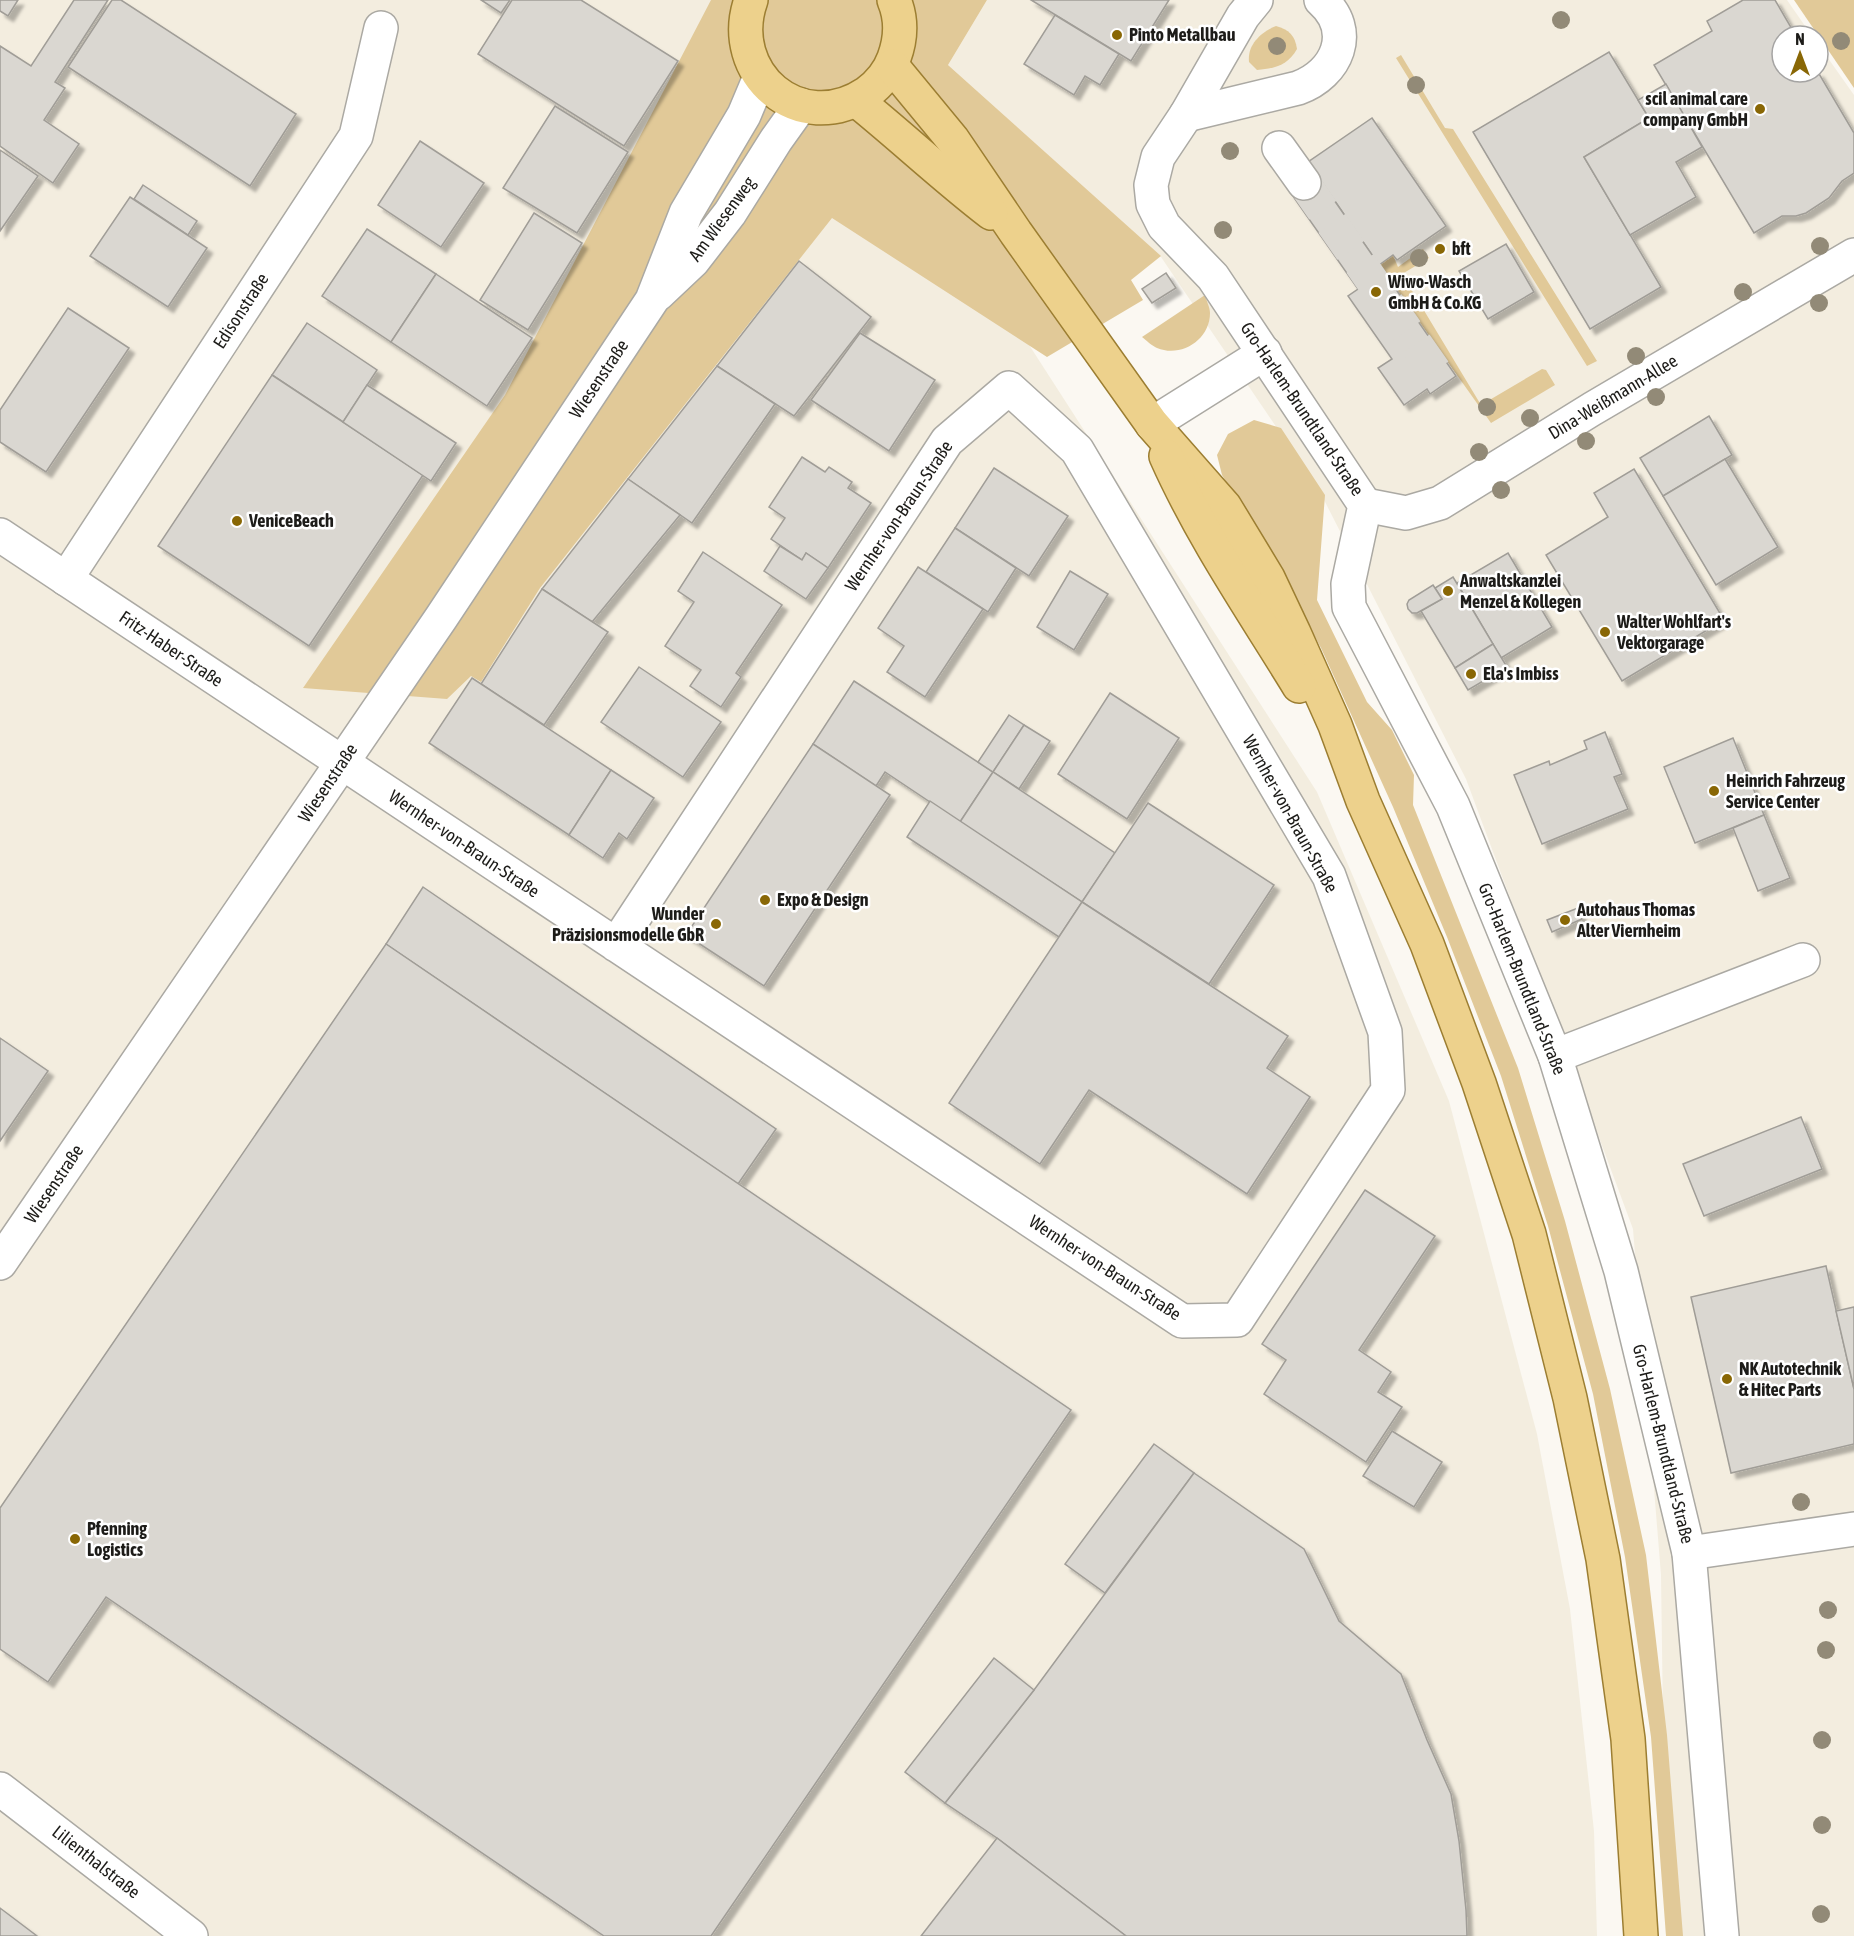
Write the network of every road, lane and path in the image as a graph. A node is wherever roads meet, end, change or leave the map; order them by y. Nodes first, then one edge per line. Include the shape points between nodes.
1 (751, 0) edge
2 (894, 0) edge
3 (1257, 0) edge
4 (1321, 0) edge
5 (381, 28) dead end
6 (892, 66) junction
7 (760, 77) junction
8 (856, 100) junction
9 (801, 105) junction
10 (1186, 115) junction
11 (1279, 148) dead end
12 (1304, 183) tunnel mouth
13 (1016, 233) junction
14 (1854, 255) edge
15 (652, 300) junction
16 (1265, 353) junction
17 (1152, 424) junction
18 (1365, 505) junction
19 (0, 535) edge
20 (66, 579) junction
21 (342, 763) junction
22 (616, 945) junction
23 (1803, 960) dead end
24 (1555, 1056) junction
25 (0, 1263) edge
26 (1854, 1529) edge
27 (1689, 1553) junction
28 (0, 1789) edge
29 (191, 1936) edge
30 (1641, 1936) edge
31 (1722, 1936) edge

1 - 7 main road via 745,16 744,38
2 - 6 main road via 900,24
3 - 10 street, Gro-Harlem-Brundtland-Straße
4 - 10 street via 1336,21 1339,37 1335,59 1325,73 1298,88
5 - 20 street, Edisonstraße via 356,136
6 - 8 main road via 876,86
6 - 13 main road via 952,140
7 - 9 main road via 785,99
7 - 15 street, Am Wiesenweg via 744,115 686,213
8 - 9 main road via 820,108
8 - 13 main road
9 - 15 street, Am Wiesenweg via 730,213 693,261
10 - 16 street, Gro-Harlem-Brundtland-Straße via 1158,157 1151,184 1153,204 1164,226 1213,277
11 - 12 street
13 - 17 main road
14 - 18 street, Dina-Weißmann-Allee via 1440,502 1406,513
15 - 21 street, Wiesenstraße
16 - 17 street
16 - 18 street, Gro-Harlem-Brundtland-Straße
17 - 30 main road via 1226,507 1268,578 1335,725 1363,801 1426,945 1479,1083 1528,1234 1570,1398 1603,1559 1628,1739
18 - 24 street, Gro-Harlem-Brundtland-Straße via 1348,584 1349,607 1453,806
19 - 20 street, Fritz-Haber-Straße
20 - 21 street, Fritz-Haber-Straße
21 - 22 street, Wernher-von-Braun-Straße
21 - 25 street, Wiesenstraße
22 - 22 street, Wernher-von-Braun-Straße via 947,441 1009,388 1077,450 1329,876 1385,1032 1388,1090 1237,1320 1182,1321
23 - 24 street
24 - 27 street, Gro-Harlem-Brundtland-Straße via 1621,1271
26 - 27 street
27 - 31 street, Gro-Harlem-Brundtland-Straße
28 - 29 street, Lilienthalstraße

